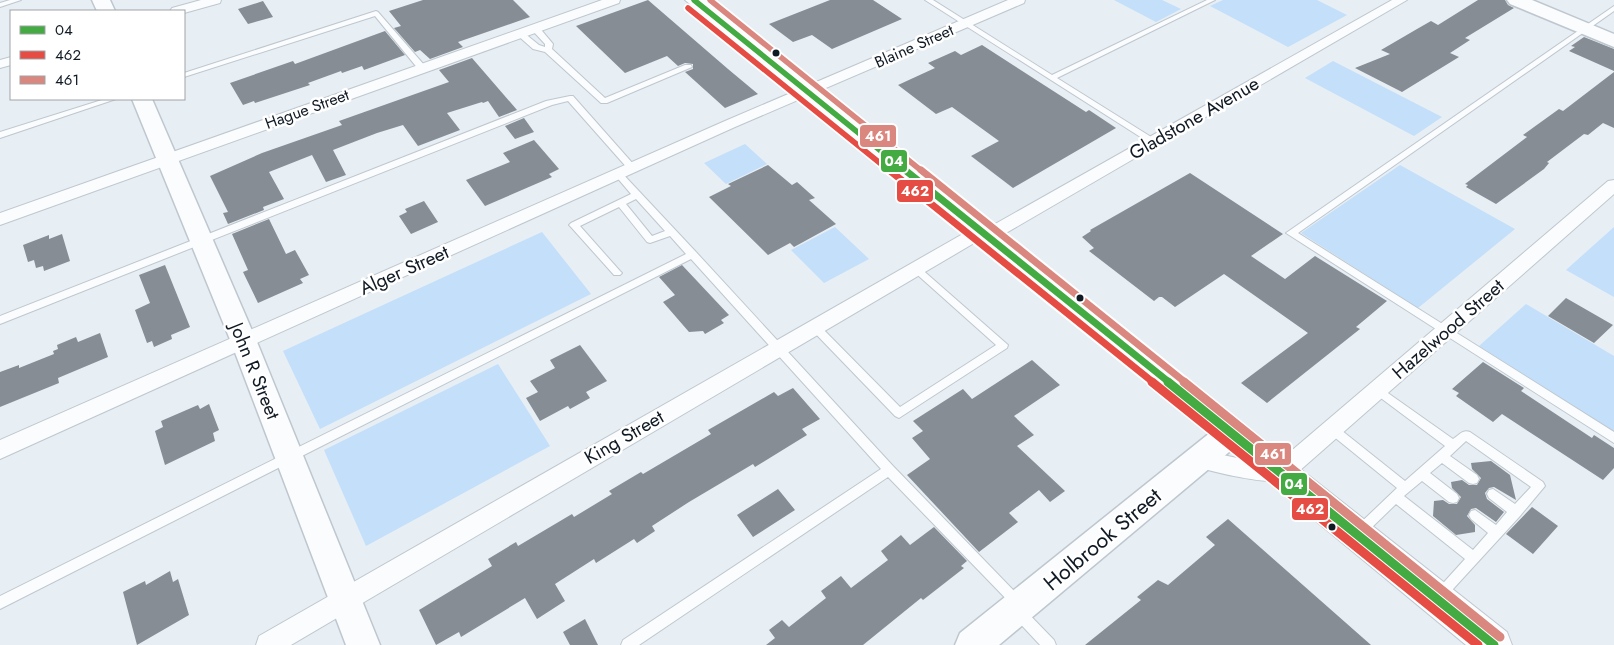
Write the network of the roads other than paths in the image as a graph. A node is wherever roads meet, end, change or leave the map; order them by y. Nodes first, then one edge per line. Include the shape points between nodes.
1 (18, 0) edge
2 (215, 0) edge
3 (614, 0) edge
4 (694, 0) edge
5 (928, 0) edge
6 (1019, 0) edge
7 (1212, 0) edge
8 (1401, 0) edge
9 (1516, 0) edge
10 (0, 5) edge
11 (1614, 8) edge
12 (180, 10) edge
13 (966, 24) junction
14 (535, 28) junction
15 (1584, 29) junction
16 (520, 34) junction
17 (1614, 41) edge
18 (548, 50) junction
19 (688, 67) dead end
20 (422, 68) junction
21 (185, 75) edge
22 (1052, 78) junction
23 (808, 92) junction
24 (109, 100) edge
25 (142, 100) edge
26 (0, 135) edge
27 (1153, 142) junction
28 (167, 159) junction
29 (625, 171) junction
30 (1614, 185) edge
31 (637, 195) junction
32 (620, 203) junction
33 (0, 219) edge
34 (672, 232) junction
35 (984, 234) junction
36 (201, 240) junction
37 (693, 254) junction
38 (915, 268) junction
39 (618, 273) dead end
40 (0, 320) edge
41 (814, 327) junction
42 (1446, 332) junction
43 (244, 342) junction
44 (777, 348) junction
45 (1378, 390) junction
46 (1332, 429) junction
47 (1231, 433) junction
48 (1614, 438) edge
49 (1454, 446) junction
50 (0, 450) edge
51 (289, 457) junction
52 (1442, 457) junction
53 (1199, 458) junction
54 (889, 470) junction
55 (1281, 473) junction
56 (1422, 474) junction
57 (1473, 479) dead end
58 (1401, 492) junction
59 (1493, 494) dead end
60 (1453, 498) dead end
61 (1516, 512) junction
62 (1475, 515) dead end
63 (1497, 532) junction
64 (1357, 534) junction
65 (1474, 558) junction
66 (1436, 598) junction
67 (345, 600) junction
68 (0, 603) edge
69 (1018, 608) junction
70 (268, 645) edge
71 (363, 645) edge
72 (628, 645) edge
73 (972, 645) edge
74 (1049, 645) edge
75 (1494, 645) edge

1 - 10 lane
2 - 12 street
3 - 14 street, Hague Street
4 - 23 main road
5 - 13 lane
6 - 13 street, Blaine Street
7 - 22 lane
8 - 27 street, Gladstone Avenue
9 - 15 street
11 - 15 lane
13 - 22 lane
13 - 23 street, Blaine Street
14 - 16 street, Hague Street
14 - 18 lane via 549,44
15 - 17 street
15 - 42 lane via 1291,233
16 - 18 lane via 536,47
16 - 20 street, Hague Street
18 - 19 lane via 604,101
20 - 21 lane via 376,13
20 - 28 street, Hague Street
22 - 27 lane
23 - 29 street, Alger Street
23 - 35 main road
24 - 26 lane
25 - 28 street, John R Street
27 - 35 street, Gladstone Avenue
28 - 33 street, Hague Street
28 - 36 street, John R Street
29 - 31 lane
29 - 36 lane via 570,98 549,102
29 - 43 street, Alger Street
30 - 42 street, Hazelwood Street
31 - 32 lane
31 - 34 lane
32 - 34 lane via 650,240
32 - 39 lane via 574,225
34 - 37 lane
35 - 38 street, King Street
35 - 47 main road
36 - 40 lane
36 - 43 street, John R Street
37 - 44 lane
37 - 51 lane
38 - 41 street, King Street
38 - 41 lane via 1002,345 899,413
41 - 44 street, King Street
42 - 45 street, Hazelwood Street
42 - 48 lane
43 - 50 street, Alger Street
43 - 51 street, John R Street
44 - 54 lane
44 - 67 street, King Street
45 - 46 street, Hazelwood Street
45 - 49 lane
46 - 55 street, Hazelwood Street
46 - 58 lane
47 - 53 street, Holbrook Street
47 - 55 main road
49 - 52 lane
49 - 61 lane via 1466,435 1539,486
51 - 67 street, John R Street
51 - 68 lane
52 - 56 lane
52 - 57 lane
53 - 55 street
53 - 69 street, Holbrook Street
54 - 69 lane
54 - 72 lane
55 - 64 main road
56 - 58 lane
56 - 60 lane
58 - 64 lane
58 - 65 lane
59 - 61 lane
61 - 63 lane
62 - 63 lane
63 - 65 lane
64 - 66 main road
65 - 66 lane
66 - 75 main road
67 - 70 street, King Street
67 - 71 street, John R Street
69 - 73 street, Holbrook Street
69 - 74 lane

